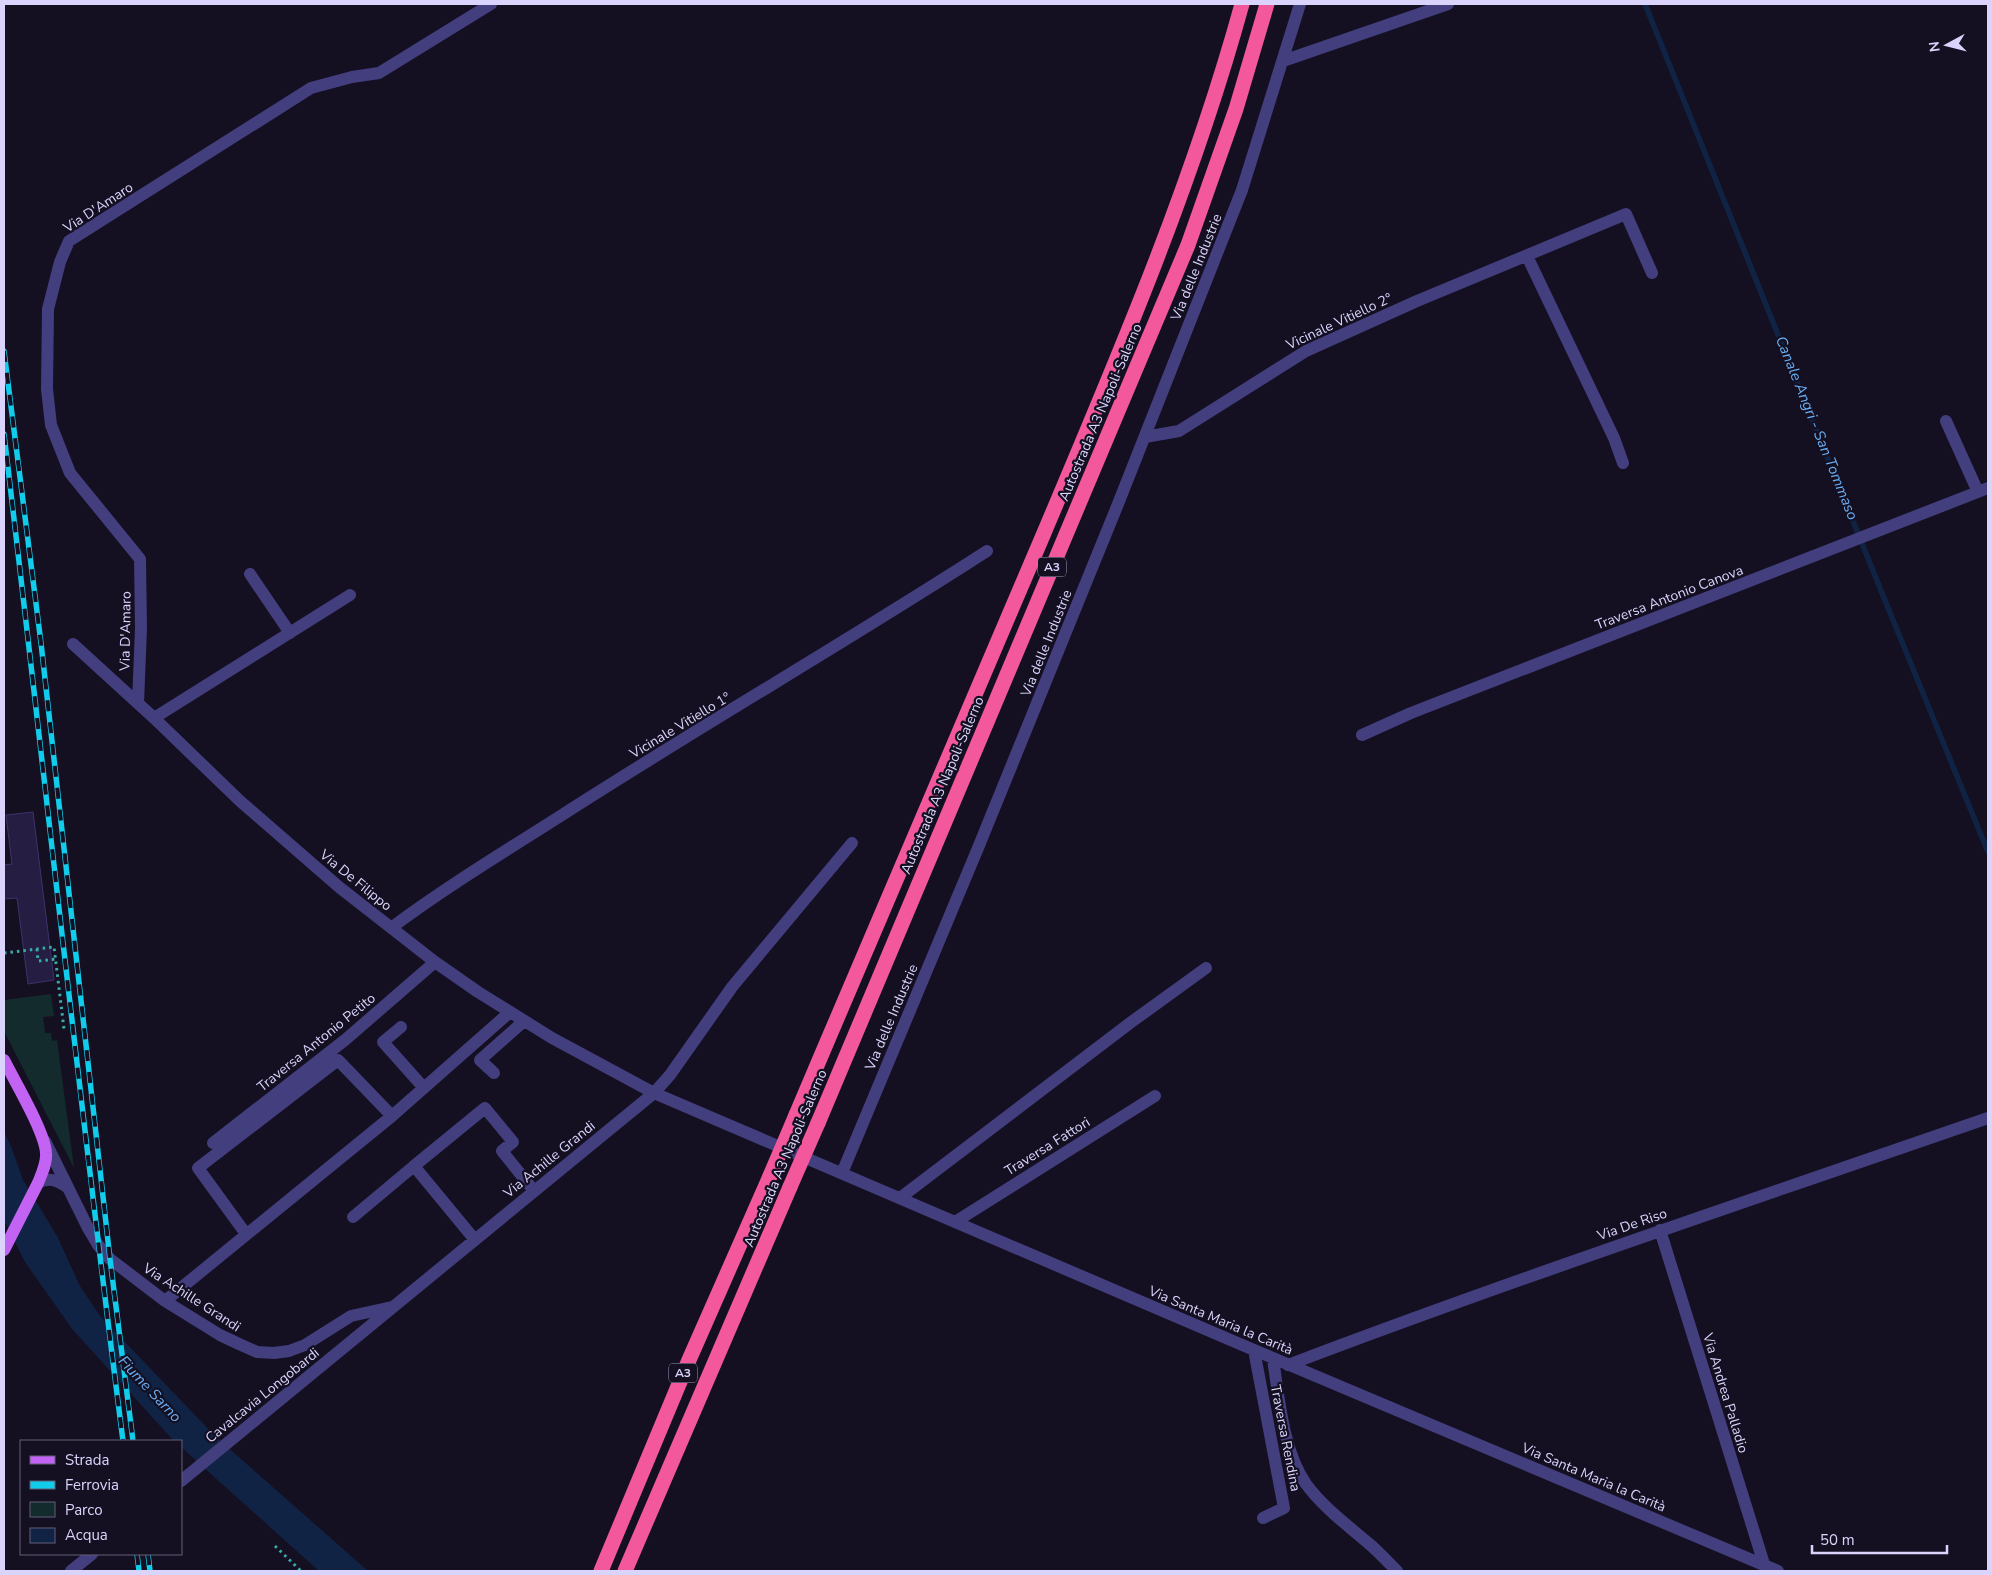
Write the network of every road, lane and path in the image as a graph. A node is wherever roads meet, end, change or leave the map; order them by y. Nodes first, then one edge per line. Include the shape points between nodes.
1 (491, 4) edge
2 (1242, 4) edge
3 (1267, 4) edge
4 (1300, 4) edge
5 (1448, 4) edge
6 (1283, 61) junction
7 (1527, 256) junction
8 (1652, 273) dead end
9 (1946, 422) dead end
10 (1145, 437) junction
11 (1623, 463) dead end
12 (1983, 490) edge
13 (987, 551) dead end
14 (250, 574) dead end
15 (350, 595) dead end
16 (290, 633) junction
17 (73, 644) dead end
18 (138, 703) junction
19 (154, 718) junction
20 (1362, 735) dead end
21 (852, 843) dead end
22 (392, 928) junction
23 (36, 949) junction
24 (4, 953) edge
25 (56, 959) junction
26 (435, 962) junction
27 (1206, 968) dead end
28 (510, 1012) junction
29 (524, 1021) junction
30 (401, 1027) dead end
31 (64, 1029) dead end
32 (4, 1060) edge
33 (494, 1073) dead end
34 (424, 1088) junction
35 (654, 1092) junction
36 (1155, 1096) dead end
37 (392, 1116) junction
38 (1988, 1118) edge
39 (44, 1139) junction
40 (213, 1143) dead end
41 (414, 1166) junction
42 (842, 1173) junction
43 (38, 1183) junction
44 (67, 1187) junction
45 (534, 1191) junction
46 (900, 1198) junction
47 (354, 1217) dead end
48 (955, 1222) junction
49 (1660, 1230) junction
50 (246, 1234) junction
51 (475, 1240) junction
52 (4, 1250) edge
53 (165, 1301) junction
54 (394, 1306) junction
55 (362, 1332) joint
56 (1254, 1350) junction
57 (1273, 1359) junction
58 (1288, 1365) junction
59 (182, 1480) edge
60 (1263, 1518) dead end
61 (276, 1546) dead end
62 (91, 1555) edge
63 (1764, 1564) junction
64 (71, 1571) edge
65 (301, 1571) edge
66 (600, 1571) edge
67 (626, 1571) edge
68 (1398, 1571) edge
69 (1778, 1571) edge

1 - 18 street, Via D'Amaro via 379,73 311,88 69,241 48,309 47,389 51,425 70,473 140,559
2 - 66 highway, Autostrada A3 Napoli-Salerno / A3, bridge via 1192,164 1093,416
3 - 67 highway, Autostrada A3 Napoli-Salerno / A3, bridge via 1236,109 1188,245
4 - 6 street, Via delle Industrie
5 - 6 street
6 - 10 street, Via delle Industrie via 1242,190
7 - 8 street, Vicinale Vitiello 2° via 1626,214
7 - 10 street, Vicinale Vitiello 2° via 1306,351 1179,431
7 - 11 street
9 - 12 street
10 - 42 street, Via delle Industrie
12 - 20 street, Traversa Antonio Canova
13 - 22 street, Vicinale Vitiello 1° via 429,899
14 - 16 street
15 - 16 street
16 - 19 street
17 - 18 street, Via De Filippo
18 - 19 street, Via De Filippo
19 - 22 street, Via De Filippo via 240,801 339,887
21 - 35 street, Via Achille Grandi via 732,987 670,1075
22 - 26 street, Via De Filippo
23 - 24 path
23 - 25 path via 54,947
23 - 25 path via 38,961
25 - 31 path
26 - 28 street, Via De Filippo
26 - 40 street, Traversa Antonio Petito via 345,1040
27 - 46 street
28 - 29 street, Via De Filippo
28 - 34 street
29 - 33 street via 480,1060
29 - 35 street, Via De Filippo
30 - 34 street via 383,1042
32 - 39 main road
34 - 37 street
35 - 42 street, Via Santa Maria la Carità
35 - 45 street, Via Achille Grandi
36 - 48 street, Traversa Fattori
37 - 50 street
37 - 50 street via 338,1060 198,1168
38 - 49 street, Via De Riso
39 - 43 main road via 45,1163
39 - 44 street, Via Achille Grandi
41 - 45 street via 485,1108 513,1142 502,1151
41 - 47 street
41 - 51 street
42 - 46 street, Via Santa Maria la Carità
43 - 44 street via 50,1179
43 - 52 main road
44 - 53 street, Via Achille Grandi via 98,1245 110,1259
45 - 51 street, Via Achille Grandi
46 - 48 street, Via Santa Maria la Carità
48 - 56 street, Via Santa Maria la Carità
49 - 58 street, Via De Riso
49 - 63 street, Via Andrea Palladio
50 - 53 street
51 - 54 street, Via Achille Grandi
53 - 54 street, Via Achille Grandi via 220,1335 257,1352 274,1353 305,1345 350,1316
54 - 55 street, Via Achille Grandi
55 - 59 street, Cavalcavia Longobardi
56 - 57 street, Via Santa Maria la Carità
56 - 60 street, Traversa Rendina via 1284,1508
57 - 58 street, Via Santa Maria la Carità
57 - 68 street via 1287,1436 1306,1483 1341,1520
58 - 63 street, Via Santa Maria la Carità
61 - 65 path
62 - 64 street
63 - 69 street, Via Santa Maria la Carità

